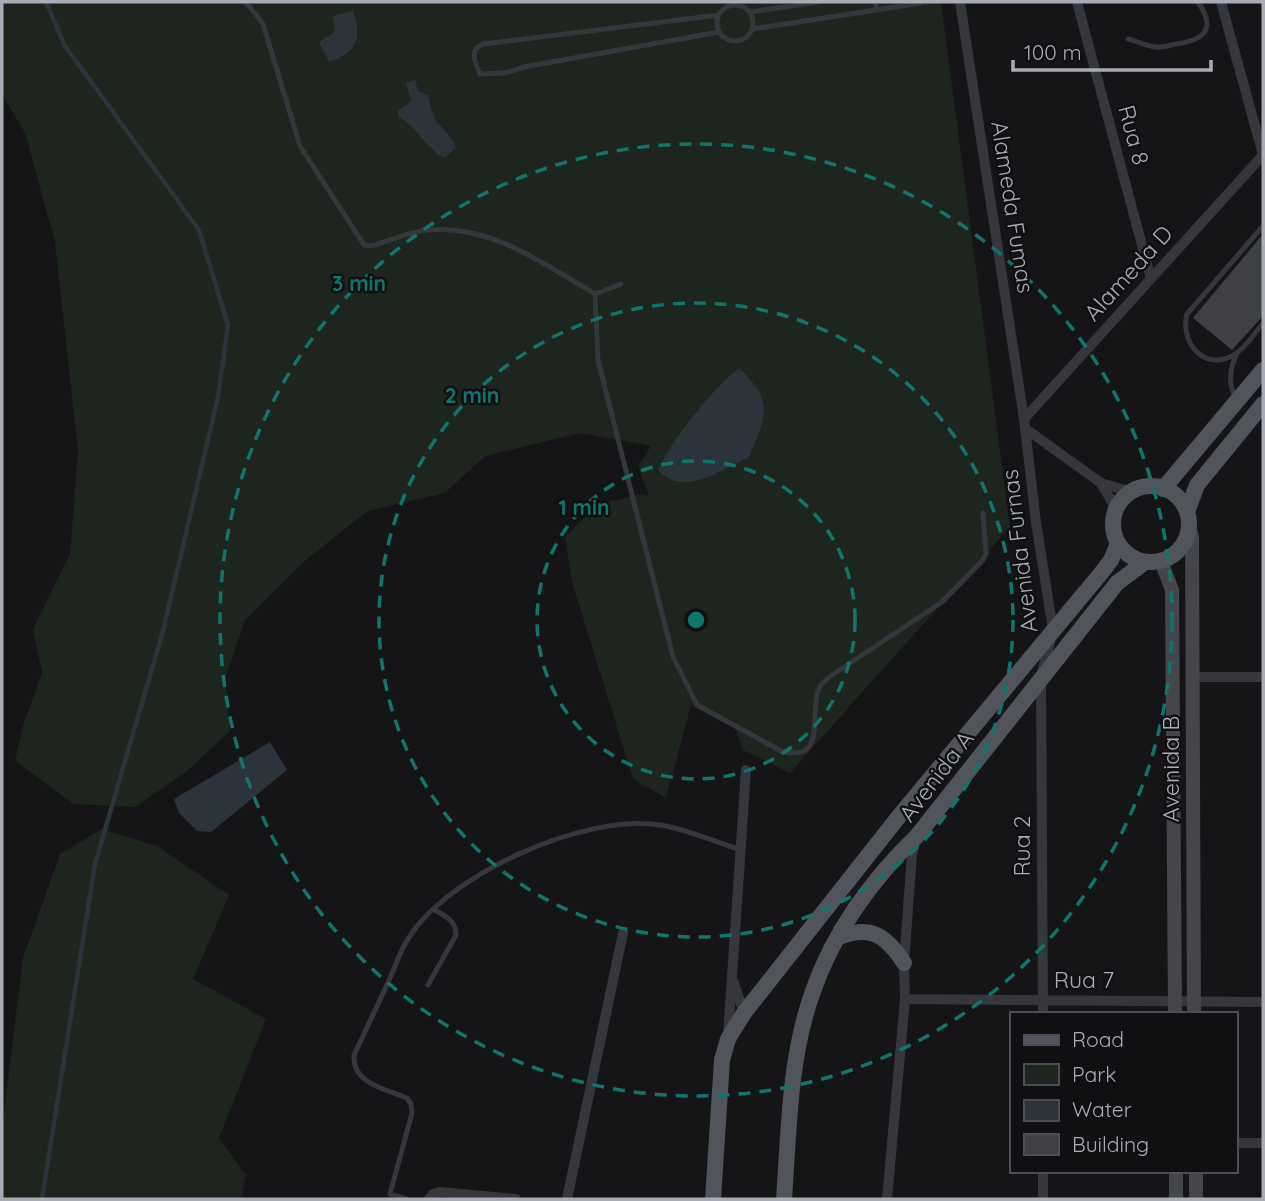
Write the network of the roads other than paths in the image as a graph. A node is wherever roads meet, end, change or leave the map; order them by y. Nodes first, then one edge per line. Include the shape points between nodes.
1 (246, 2) edge
2 (818, 2) edge
3 (877, 2) edge
4 (960, 2) edge
5 (1077, 2) edge
6 (1198, 2) edge
7 (1221, 2) edge
8 (921, 3) edge
9 (876, 10) junction
10 (750, 12) junction
11 (719, 15) junction
12 (753, 29) junction
13 (719, 32) junction
14 (1128, 39) dead end
15 (1263, 155) edge
16 (1263, 226) edge
17 (1151, 279) junction
18 (621, 284) dead end
19 (594, 294) junction
20 (1263, 323) edge
21 (1236, 355) junction
22 (1263, 370) edge
23 (1237, 401) junction
24 (1263, 404) edge
25 (1025, 424) junction
26 (1101, 483) junction
27 (1163, 489) junction
28 (1131, 492) junction
29 (1116, 509) junction
30 (983, 513) dead end
31 (1188, 518) junction
32 (1118, 544) junction
33 (1153, 561) junction
34 (1053, 630) junction
35 (1041, 677) junction
36 (1193, 677) junction
37 (1263, 677) edge
38 (746, 770) dead end
39 (917, 836) junction
40 (742, 850) junction
41 (433, 909) junction
42 (623, 933) dead end
43 (837, 939) junction
44 (904, 963) junction
45 (731, 974) junction
46 (428, 985) dead end
47 (905, 999) junction
48 (1043, 1000) junction
49 (1263, 1002) edge
50 (1175, 1007) edge
51 (1194, 1008) edge
52 (1043, 1012) edge
53 (744, 1013) junction
54 (728, 1039) junction
55 (1237, 1143) edge
56 (1263, 1143) edge
57 (1043, 1173) edge
58 (1176, 1173) edge
59 (1196, 1173) edge
60 (390, 1196) edge
61 (431, 1197) edge
62 (407, 1199) edge
63 (516, 1199) edge
64 (567, 1199) edge
65 (713, 1199) edge
66 (784, 1199) edge
67 (887, 1199) edge
68 (1043, 1199) edge
69 (1176, 1199) edge
70 (1196, 1199) edge

1 - 19 lane via 262,23 300,146 364,245 426,230 466,230 522,251
2 - 10 lane
3 - 9 lane
4 - 25 street, Alameda Fumas
5 - 17 street, Rua 8
6 - 14 lane via 1208,20 1202,36 1156,47
7 - 15 street
8 - 9 lane
9 - 12 lane
10 - 11 lane via 734,5
10 - 12 lane
11 - 13 lane
11 - 13 lane via 483,44 473,58 480,74 505,73
12 - 13 lane via 746,38 734,41
15 - 17 street, Alameda D
16 - 21 lane via 1187,314 1184,324 1189,344 1201,355 1216,360
17 - 25 street, Alameda D
18 - 19 lane
19 - 30 lane via 598,360 673,657 697,705 781,751 803,752 813,738 820,686 942,602 984,560
20 - 21 lane
21 - 23 lane via 1231,390
22 - 23 main road
23 - 27 main road
24 - 31 main road via 1196,485
25 - 26 street
25 - 34 street, Avenida Furnas
26 - 28 street
26 - 29 street
27 - 28 main road via 1152,486
27 - 31 main road via 1180,500
28 - 29 main road
29 - 32 main road via 1113,521
31 - 33 main road via 1184,543 1170,557
31 - 36 street, Avenida B
32 - 33 main road via 1129,556
32 - 34 main road, Avenida A via 1111,561
33 - 35 main road, Avenida A via 1117,583
33 - 50 street, Avenida B via 1172,590
34 - 35 street, Avenida Furnas
34 - 53 main road, Avenida A
35 - 39 main road, Avenida A
35 - 48 street, Rua 2
36 - 37 street
36 - 51 street, Avenida B
38 - 40 street
39 - 43 main road via 887,865
39 - 44 street, Avenida A
40 - 41 lane via 660,825 627,823 554,840 489,867
40 - 45 street
41 - 46 lane via 453,921 456,935
41 - 60 lane via 408,939 354,1055 362,1079 407,1098 411,1104
42 - 64 street
43 - 44 main road via 870,932 893,946
43 - 66 main road via 812,993 802,1032
44 - 47 street, Avenida A
45 - 53 street
45 - 54 street
47 - 48 street, Rua 7
47 - 67 street, Avenida A
48 - 50 street, Rua 7
48 - 52 street, Rua 2
49 - 51 street, Rua 7
50 - 51 street, Rua 7
53 - 54 main road, Avenida A
54 - 65 main road via 722,1060
55 - 56 street
57 - 68 street
58 - 69 street
59 - 70 street
60 - 62 lane
61 - 63 street via 447,1193

